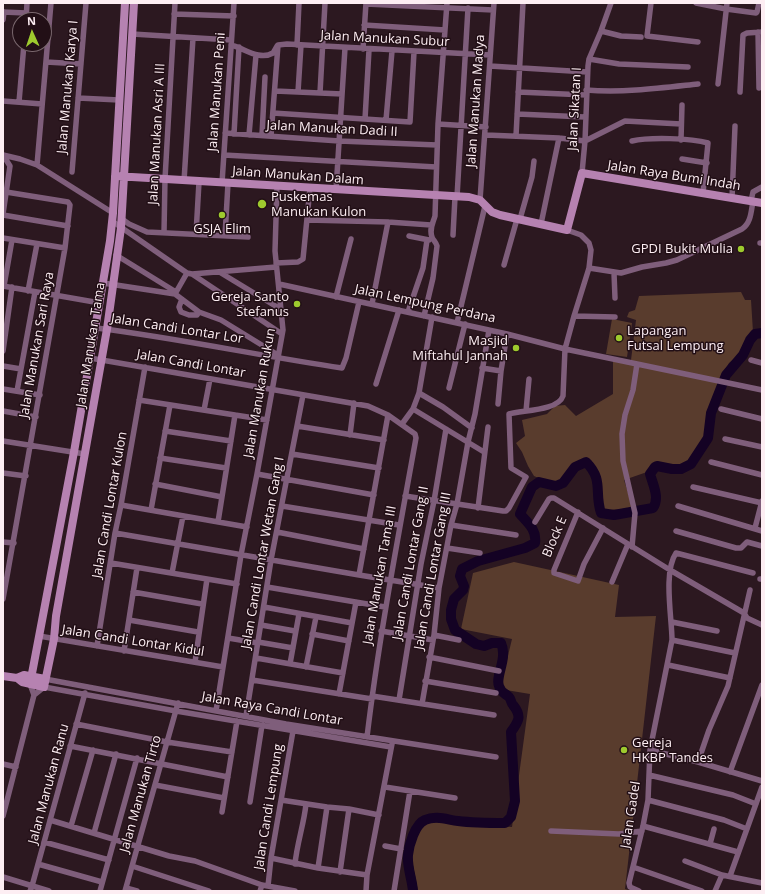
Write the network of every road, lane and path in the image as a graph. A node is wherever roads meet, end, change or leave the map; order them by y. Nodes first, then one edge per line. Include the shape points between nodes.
1 (51, 3) edge
2 (86, 3) edge
3 (175, 3) edge
4 (234, 3) edge
5 (299, 3) edge
6 (325, 3) edge
7 (366, 3) edge
8 (494, 3) edge
9 (523, 3) edge
10 (610, 3) edge
11 (651, 3) edge
12 (696, 3) edge
13 (758, 3) edge
14 (709, 4) edge
15 (129, 5) edge
16 (447, 5) edge
17 (727, 6) edge
18 (468, 8) junction
19 (493, 10) junction
20 (3, 12) edge
21 (174, 14) junction
22 (234, 16) junction
23 (3, 20) edge
24 (364, 25) junction
25 (445, 30) junction
26 (602, 31) junction
27 (760, 32) edge
28 (132, 34) junction
29 (172, 36) junction
30 (641, 37) dead end
31 (193, 38) junction
32 (698, 42) dead end
33 (231, 43) junction
34 (278, 45) junction
35 (299, 45) junction
36 (239, 47) junction
37 (322, 47) junction
38 (345, 48) junction
39 (363, 49) junction
40 (369, 50) junction
41 (392, 51) junction
42 (23, 52) edge
43 (414, 52) junction
44 (444, 53) junction
45 (466, 54) junction
46 (256, 55) junction
47 (490, 55) junction
48 (589, 59) junction
49 (46, 62) junction
50 (81, 64) junction
51 (490, 66) junction
52 (688, 67) dead end
53 (520, 68) junction
54 (587, 72) junction
55 (265, 77) dead end
56 (698, 84) dead end
57 (718, 84) dead end
58 (759, 88) dead end
59 (275, 91) junction
60 (298, 92) junction
61 (518, 92) junction
62 (740, 92) dead end
63 (320, 93) junction
64 (586, 93) junction
65 (342, 94) junction
66 (78, 98) junction
67 (119, 100) junction
68 (3, 101) edge
69 (19, 102) junction
70 (42, 104) junction
71 (682, 105) dead end
72 (273, 112) junction
73 (517, 114) junction
74 (340, 117) junction
75 (585, 117) junction
76 (365, 119) junction
77 (386, 120) junction
78 (438, 124) junction
79 (681, 124) junction
80 (462, 126) junction
81 (735, 126) dead end
82 (117, 127) junction
83 (126, 127) junction
84 (486, 127) junction
85 (225, 133) junction
86 (234, 134) junction
87 (249, 135) junction
88 (262, 135) junction
89 (486, 135) junction
90 (271, 136) junction
91 (516, 136) junction
92 (558, 138) junction
93 (681, 140) junction
94 (339, 141) junction
95 (585, 141) junction
96 (632, 141) dead end
97 (437, 145) junction
98 (3, 155) edge
99 (224, 155) junction
100 (682, 159) dead end
101 (534, 161) dead end
102 (337, 162) junction
103 (707, 163) junction
104 (37, 166) junction
105 (436, 167) junction
106 (72, 172) dead end
107 (582, 173) junction
108 (115, 176) junction
109 (124, 177) junction
110 (165, 179) junction
111 (184, 180) junction
112 (200, 182) junction
113 (225, 183) junction
114 (277, 186) junction
115 (762, 187) edge
116 (310, 188) junction
117 (336, 190) junction
118 (6, 192) junction
119 (703, 193) junction
120 (435, 196) junction
121 (456, 197) junction
122 (732, 198) junction
123 (752, 201) junction
124 (482, 203) junction
125 (762, 203) edge
126 (3, 214) edge
127 (112, 217) junction
128 (122, 219) junction
129 (519, 219) junction
130 (307, 220) junction
131 (388, 222) junction
132 (541, 224) junction
133 (431, 225) junction
134 (68, 226) junction
135 (121, 228) junction
136 (567, 230) junction
137 (164, 233) junction
138 (196, 234) junction
139 (453, 235) dead end
140 (225, 236) junction
141 (408, 236) dead end
142 (248, 237) dead end
143 (3, 238) edge
144 (351, 239) dead end
145 (12, 240) junction
146 (430, 240) junction
147 (37, 244) junction
148 (65, 248) junction
149 (108, 252) junction
150 (117, 256) junction
151 (276, 265) junction
152 (504, 265) dead end
153 (589, 268) junction
154 (221, 272) junction
155 (190, 273) junction
156 (614, 273) junction
157 (103, 283) junction
158 (114, 284) junction
159 (279, 284) junction
160 (4, 286) edge
161 (12, 288) junction
162 (31, 292) junction
163 (176, 293) junction
164 (57, 296) junction
165 (336, 297) junction
166 (614, 298) dead end
167 (182, 299) junction
168 (359, 302) junction
169 (100, 303) junction
170 (372, 304) junction
171 (282, 310) junction
172 (399, 310) junction
173 (199, 312) junction
174 (408, 312) junction
175 (424, 316) junction
176 (574, 316) junction
177 (432, 317) junction
178 (615, 317) dead end
179 (457, 323) junction
180 (465, 324) junction
181 (96, 328) junction
182 (107, 329) junction
183 (489, 330) junction
184 (282, 334) junction
185 (508, 334) junction
186 (565, 349) junction
187 (3, 350) edge
188 (278, 356) junction
189 (90, 358) junction
190 (102, 359) junction
191 (751, 360) dead end
192 (762, 363) edge
193 (637, 364) junction
194 (3, 366) edge
195 (145, 367) junction
196 (482, 368) junction
197 (21, 369) junction
198 (501, 371) junction
199 (210, 379) junction
200 (529, 379) dead end
201 (376, 384) dead end
202 (448, 388) dead end
203 (3, 389) edge
204 (272, 389) junction
205 (762, 390) edge
206 (17, 391) junction
207 (419, 393) junction
208 (40, 395) junction
209 (303, 395) junction
210 (139, 400) junction
211 (354, 403) junction
212 (498, 404) dead end
213 (170, 405) junction
214 (413, 409) junction
215 (721, 409) dead end
216 (204, 410) junction
217 (3, 411) edge
218 (526, 411) junction
219 (235, 415) junction
220 (388, 415) junction
221 (36, 417) junction
222 (762, 419) edge
223 (267, 420) junction
224 (402, 424) junction
225 (297, 426) junction
226 (488, 427) dead end
227 (472, 428) junction
228 (446, 429) junction
229 (165, 431) junction
230 (350, 435) junction
231 (725, 439) dead end
232 (384, 440) junction
233 (3, 441) edge
234 (231, 441) junction
235 (468, 442) junction
236 (31, 445) junction
237 (762, 447) edge
238 (74, 452) junction
239 (484, 452) junction
240 (85, 454) junction
241 (292, 454) junction
242 (160, 458) junction
243 (711, 462) dead end
244 (226, 468) junction
245 (379, 468) junction
246 (3, 473) edge
247 (257, 474) junction
248 (26, 476) junction
249 (762, 476) edge
250 (287, 479) junction
251 (155, 484) junction
252 (693, 487) dead end
253 (374, 495) junction
254 (405, 496) junction
255 (222, 497) junction
256 (434, 501) junction
257 (762, 502) edge
258 (457, 504) junction
259 (121, 505) junction
260 (282, 506) junction
261 (678, 506) dead end
262 (478, 508) junction
263 (150, 510) junction
264 (578, 512) junction
265 (183, 516) junction
266 (369, 520) junction
267 (218, 522) junction
268 (535, 522) dead end
269 (399, 525) junction
270 (451, 525) junction
271 (247, 528) junction
272 (603, 528) junction
273 (755, 528) junction
274 (676, 531) dead end
275 (762, 531) edge
276 (277, 532) junction
277 (115, 533) junction
278 (516, 535) dead end
279 (3, 542) edge
280 (14, 544) junction
281 (177, 544) junction
282 (630, 545) junction
283 (762, 546) edge
284 (447, 548) junction
285 (364, 549) junction
286 (480, 553) dead end
287 (241, 555) junction
288 (271, 560) junction
289 (111, 563) junction
290 (137, 568) junction
291 (670, 570) junction
292 (172, 573) junction
293 (753, 574) dead end
294 (359, 575) junction
295 (207, 579) junction
296 (390, 580) junction
297 (612, 582) dead end
298 (237, 584) junction
299 (418, 585) junction
300 (267, 587) junction
301 (440, 588) junction
302 (750, 590) dead end
303 (133, 592) junction
304 (3, 599) edge
305 (356, 602) junction
306 (202, 604) junction
307 (385, 607) junction
308 (264, 608) junction
309 (744, 613) junction
310 (299, 614) junction
311 (316, 617) junction
312 (129, 620) junction
313 (672, 622) junction
314 (352, 623) junction
315 (261, 625) junction
316 (762, 625) edge
317 (296, 631) junction
318 (198, 632) junction
319 (381, 632) junction
320 (717, 632) dead end
321 (312, 634) junction
322 (39, 636) junction
323 (409, 636) junction
324 (228, 638) junction
325 (433, 638) junction
326 (54, 639) junction
327 (459, 640) dead end
328 (672, 640) junction
329 (349, 641) junction
330 (258, 642) junction
331 (97, 646) junction
332 (293, 648) junction
333 (124, 651) junction
334 (735, 653) junction
335 (429, 657) junction
336 (256, 658) junction
337 (195, 662) junction
338 (290, 664) junction
339 (668, 665) junction
340 (223, 667) junction
341 (306, 667) junction
342 (499, 671) dead end
343 (343, 673) junction
344 (3, 676) edge
345 (730, 678) junction
346 (31, 680) junction
347 (252, 680) junction
348 (425, 681) junction
349 (44, 683) junction
350 (762, 685) edge
351 (86, 687) junction
352 (496, 692) dead end
353 (34, 694) junction
354 (339, 694) junction
355 (84, 695) junction
356 (372, 697) junction
357 (399, 700) junction
358 (178, 703) junction
359 (422, 704) junction
360 (176, 711) junction
361 (216, 711) junction
362 (494, 715) dead end
363 (246, 716) junction
364 (237, 721) junction
365 (76, 724) junction
366 (264, 724) junction
367 (282, 726) junction
368 (309, 730) junction
369 (293, 731) junction
370 (367, 737) junction
371 (356, 738) junction
372 (168, 742) junction
373 (392, 744) junction
374 (70, 746) junction
375 (93, 750) junction
376 (650, 750) junction
377 (232, 752) junction
378 (116, 754) junction
379 (496, 757) dead end
380 (137, 758) junction
381 (698, 762) junction
382 (161, 763) junction
383 (3, 764) edge
384 (16, 767) junction
385 (730, 772) junction
386 (648, 774) junction
387 (228, 777) junction
388 (762, 782) edge
389 (155, 785) junction
390 (384, 787) junction
391 (762, 787) edge
392 (410, 791) junction
393 (224, 798) junction
394 (455, 798) dead end
395 (281, 800) junction
396 (648, 800) junction
397 (250, 802) dead end
398 (306, 804) junction
399 (756, 804) junction
400 (327, 807) junction
401 (349, 809) junction
402 (222, 812) dead end
403 (379, 815) junction
404 (3, 816) edge
405 (50, 820) junction
406 (71, 826) junction
407 (643, 828) junction
408 (714, 829) dead end
409 (747, 829) junction
410 (551, 831) dead end
411 (94, 833) junction
412 (114, 839) junction
413 (44, 842) junction
414 (710, 844) junction
415 (385, 846) dead end
416 (137, 847) junction
417 (400, 849) junction
418 (738, 852) junction
419 (271, 858) junction
420 (108, 860) junction
421 (685, 861) dead end
422 (38, 864) junction
423 (295, 864) junction
424 (132, 866) junction
425 (633, 867) junction
426 (318, 868) junction
427 (340, 872) junction
428 (367, 875) junction
429 (722, 875) junction
430 (730, 876) junction
431 (3, 877) edge
432 (102, 882) junction
433 (762, 883) edge
434 (264, 885) junction
435 (31, 889) edge
436 (125, 889) edge
437 (49, 891) edge
438 (100, 891) edge
439 (137, 891) edge
440 (209, 891) edge
441 (260, 891) edge
442 (295, 891) edge
443 (366, 891) edge
444 (394, 891) edge
445 (639, 891) edge
446 (702, 891) edge
447 (715, 891) edge

1 - 49 street
2 - 50 street, Jalan Manukan Karya I
3 - 21 street, Jalan Manukan Asri A III
4 - 22 street, Jalan Manukan Peni
5 - 35 street
6 - 37 street
7 - 16 street
7 - 24 street
8 - 19 street, Jalan Manukan Madya
9 - 53 street
10 - 26 street, Jalan Sikatan I
11 - 32 street via 647,36
12 - 14 street
13 - 17 street via 756,13
14 - 17 street
15 - 28 street, Jalan Manukan Tama
15 - 67 street, Jalan Manukan Tama
16 - 18 street
16 - 25 street
17 - 57 street
18 - 19 street
18 - 45 street
19 - 47 street, Jalan Manukan Madya
20 - 23 street
21 - 22 street
21 - 29 street, Jalan Manukan Asri A III
22 - 33 street, Jalan Manukan Peni
24 - 25 street
24 - 39 street
25 - 44 street
26 - 30 street via 621,36
26 - 48 street, Jalan Sikatan I
27 - 58 street
27 - 62 street via 743,35
28 - 29 street
28 - 83 street, Jalan Manukan Tama
29 - 31 street
29 - 110 street, Jalan Manukan Asri A III
31 - 33 street
31 - 111 street
33 - 36 street
33 - 85 street, Jalan Manukan Peni
34 - 35 street, Jalan Manukan Subur
34 - 46 street via 269,55
34 - 59 street
35 - 37 street, Jalan Manukan Subur
35 - 60 street
36 - 46 street
36 - 86 street
37 - 38 street, Jalan Manukan Subur
37 - 63 street
38 - 39 street, Jalan Manukan Subur
38 - 65 street
39 - 40 street, Jalan Manukan Subur
40 - 41 street, Jalan Manukan Subur
40 - 76 street
41 - 43 street, Jalan Manukan Subur
41 - 77 street
42 - 69 street
43 - 44 street, Jalan Manukan Subur
43 - 77 street via 411,119 408,122
44 - 45 street, Jalan Manukan Subur
44 - 78 street
45 - 47 street, Jalan Manukan Subur
45 - 80 street
46 - 87 street
47 - 51 street, Jalan Manukan Madya
48 - 52 street via 619,64
48 - 54 street, Jalan Sikatan I
49 - 50 street
49 - 70 street
50 - 66 street, Jalan Manukan Karya I
51 - 53 street
51 - 84 street, Jalan Manukan Madya
53 - 54 street
53 - 61 street
54 - 64 street, Jalan Sikatan I
55 - 88 street
56 - 64 street
59 - 60 street
59 - 72 street
60 - 63 street
61 - 64 street
61 - 73 street
63 - 65 street
64 - 75 street, Jalan Sikatan I
65 - 74 street
66 - 67 street
66 - 106 street, Jalan Manukan Karya I
67 - 82 street, Jalan Manukan Tama
68 - 69 street
69 - 70 street
70 - 104 street
71 - 79 street
72 - 74 street
72 - 90 street
73 - 75 street
73 - 91 street
74 - 76 street
74 - 94 street
75 - 95 street, Jalan Sikatan I
76 - 77 street
78 - 80 street
78 - 97 street
79 - 93 street
79 - 95 street via 626,122
80 - 84 street
80 - 121 street
81 - 122 street
82 - 83 street
82 - 108 street, Jalan Manukan Tama
83 - 109 street, Jalan Manukan Tama
84 - 89 street, Jalan Manukan Madya
85 - 86 street, Jalan Manukan Dadi II
85 - 99 street, Jalan Manukan Peni
86 - 87 street, Jalan Manukan Dadi II
87 - 88 street, Jalan Manukan Dadi II
88 - 90 street, Jalan Manukan Dadi II
89 - 91 street
89 - 124 street, Jalan Manukan Madya
90 - 94 street, Jalan Manukan Dadi II
91 - 92 street
92 - 95 street
92 - 132 street
93 - 96 street
93 - 103 street via 708,143
94 - 97 street, Jalan Manukan Dadi II
94 - 102 street
95 - 107 street, Jalan Sikatan I
97 - 105 street
98 - 104 street
98 - 118 street via 10,166
99 - 102 street
99 - 113 street, Jalan Manukan Peni
100 - 103 street
101 - 129 street via 532,177
102 - 105 street
102 - 117 street
103 - 119 street
104 - 127 street
105 - 120 street
107 - 119 street, Jalan Raya Bumi Indah
107 - 136 street
108 - 109 street, Jalan Manukan Dalam
108 - 127 street, Jalan Manukan Tama
109 - 110 street, Jalan Manukan Dalam
109 - 128 street, Jalan Manukan Tama
110 - 111 street, Jalan Manukan Dalam
110 - 137 street, Jalan Manukan Asri A III
111 - 112 street, Jalan Manukan Dalam
112 - 113 street, Jalan Manukan Dalam
112 - 138 street
113 - 114 street, Jalan Manukan Dalam
113 - 140 street, Jalan Manukan Peni
114 - 116 street, Jalan Manukan Dalam
114 - 151 street, Jalan Manukan Rukun
115 - 123 street via 752,192
116 - 117 street, Jalan Manukan Dalam
116 - 130 street
117 - 120 street, Jalan Manukan Dalam
118 - 126 street
118 - 134 street, Jalan Manukan Sari Raya via 68,202
119 - 122 street, Jalan Raya Bumi Indah
120 - 121 street, Jalan Manukan Dalam
120 - 133 street via 434,218
121 - 124 street, Jalan Manukan Dalam
121 - 139 street
122 - 123 street, Jalan Raya Bumi Indah
123 - 125 street, Jalan Raya Bumi Indah
123 - 156 street via 749,221 742,230 677,260
124 - 129 street, Jalan Manukan Dalam via 492,212
124 - 179 street, Jalan Manukan Madya
126 - 134 street
127 - 135 street
127 - 149 street, Jalan Manukan Tama
128 - 135 street, Jalan Manukan Tama
128 - 137 street via 143,231
129 - 132 street, Jalan Manukan Dalam
129 - 152 street
130 - 131 street
130 - 151 street via 303,259
131 - 133 street
131 - 170 street
132 - 136 street, Jalan Manukan Dalam
133 - 146 street
134 - 148 street, Jalan Manukan Sari Raya
135 - 150 street, Jalan Manukan Tama
135 - 155 street
136 - 153 street via 581,235 588,243 591,250
137 - 138 street
138 - 140 street
140 - 142 street
141 - 146 street
143 - 145 street
144 - 165 street
145 - 147 street
145 - 160 street
146 - 174 street
146 - 175 street via 436,242 437,246
147 - 148 street
147 - 162 street
148 - 164 street, Jalan Manukan Sari Raya
149 - 150 street
149 - 157 street, Jalan Manukan Tama
150 - 158 street, Jalan Manukan Tama
150 - 163 street
151 - 154 street
151 - 159 street, Jalan Manukan Rukun
153 - 156 street
153 - 176 street
154 - 155 street
154 - 171 street
155 - 163 street
155 - 184 street
156 - 166 street
157 - 158 street
157 - 169 street, Jalan Manukan Tama
158 - 163 street
158 - 182 street, Jalan Manukan Tama
159 - 165 street, Jalan Lempung Perdana
159 - 171 street, Jalan Manukan Rukun
160 - 161 street
161 - 162 street
161 - 187 street
162 - 164 street
162 - 197 street
163 - 167 street
164 - 169 street
164 - 208 street, Jalan Manukan Sari Raya
165 - 168 street, Jalan Lempung Perdana
167 - 173 street
167 - 173 street via 179,307 181,312 194,316
168 - 170 street, Jalan Lempung Perdana
168 - 188 street, Jalan Candi Lontar Lor via 342,368
169 - 181 street, Jalan Manukan Tama
170 - 172 street, Jalan Lempung Perdana
171 - 184 street, Jalan Manukan Rukun
172 - 174 street, Jalan Lempung Perdana
172 - 201 street
173 - 188 street via 221,320
174 - 175 street, Jalan Lempung Perdana
175 - 177 street, Jalan Lempung Perdana
176 - 178 street
176 - 186 street
177 - 179 street, Jalan Lempung Perdana
177 - 207 street
179 - 180 street, Jalan Lempung Perdana
180 - 183 street, Jalan Lempung Perdana
180 - 202 street
181 - 182 street, Jalan Candi Lontar Lor
181 - 189 street, Jalan Manukan Tama
182 - 188 street, Jalan Candi Lontar Lor
182 - 190 street, Jalan Manukan Tama
183 - 185 street, Jalan Lempung Perdana
183 - 196 street, Jalan Candi Lontar Gang III
184 - 188 street, Jalan Manukan Rukun
185 - 186 street, Jalan Lempung Perdana
185 - 198 street
186 - 193 street, Jalan Lempung Perdana
186 - 218 street via 561,401
188 - 204 street, Jalan Manukan Rukun
189 - 190 street, Jalan Candi Lontar
189 - 238 street, Jalan Manukan Tama
190 - 195 street, Jalan Candi Lontar
190 - 240 street, Jalan Manukan Tama
191 - 192 street
193 - 205 street, Jalan Lempung Perdana
193 - 282 street via 633,390 622,426 622,461 635,510
194 - 197 street
195 - 199 street, Jalan Candi Lontar
195 - 210 street, Jalan Candi Lontar Kulon
196 - 198 street
196 - 227 street, Jalan Candi Lontar Gang III
197 - 206 street
198 - 212 street
199 - 204 street, Jalan Candi Lontar
199 - 216 street
200 - 218 street
203 - 206 street
204 - 209 street, Jalan Candi Lontar
204 - 223 street, Jalan Manukan Rukun
206 - 208 street
207 - 214 street
207 - 227 street
208 - 221 street, Jalan Manukan Sari Raya
209 - 211 street, Jalan Candi Lontar
209 - 225 street, Jalan Candi Lontar Wetan Gang I
210 - 213 street
210 - 259 street, Jalan Candi Lontar Kulon
211 - 220 street, Jalan Candi Lontar
211 - 230 street
213 - 216 street
213 - 229 street
214 - 224 street
214 - 228 street
215 - 222 street
216 - 219 street
217 - 221 street
218 - 262 street via 509,414 511,468 526,477 506,511
219 - 223 street
219 - 234 street
220 - 224 street, Jalan Candi Lontar
220 - 232 street
221 - 236 street, Jalan Manukan Sari Raya
223 - 247 street, Jalan Manukan Rukun
224 - 254 street, Jalan Manukan Tama III via 415,434 416,438
225 - 230 street
225 - 241 street, Jalan Candi Lontar Wetan Gang I
226 - 239 street
227 - 235 street, Jalan Candi Lontar Gang III
228 - 235 street
228 - 256 street, Jalan Candi Lontar Gang II
229 - 234 street
229 - 242 street
230 - 232 street
231 - 237 street
232 - 245 street
233 - 236 street
234 - 244 street
235 - 239 street
235 - 258 street, Jalan Candi Lontar Gang III
236 - 238 street
236 - 248 street, Jalan Manukan Sari Raya
238 - 240 street
238 - 322 street, Jalan Manukan Tama
239 - 262 street
240 - 326 street, Jalan Manukan Tama
241 - 245 street
241 - 250 street, Jalan Candi Lontar Wetan Gang I
242 - 244 street
242 - 251 street
243 - 249 street
244 - 255 street
245 - 253 street
246 - 248 street
247 - 250 street
247 - 271 street, Jalan Manukan Rukun
248 - 280 street, Jalan Manukan Sari Raya
250 - 253 street
250 - 260 street, Jalan Candi Lontar Wetan Gang I
251 - 255 street
251 - 263 street
252 - 257 street
253 - 266 street
254 - 256 street
254 - 269 street, Jalan Manukan Tama III
255 - 267 street
256 - 258 street
256 - 299 street, Jalan Candi Lontar Gang II
257 - 273 street
258 - 262 street
258 - 270 street, Jalan Candi Lontar Gang III
259 - 263 street
259 - 277 street, Jalan Candi Lontar Kulon
260 - 266 street
260 - 276 street, Jalan Candi Lontar Wetan Gang I
261 - 273 street
263 - 265 street
264 - 268 street via 551,498
264 - 272 street
264 - 272 street, Block E via 553,571 578,581
265 - 267 street
265 - 281 street
266 - 269 street
266 - 285 street
267 - 271 street
269 - 296 street, Jalan Manukan Tama III
270 - 278 street
270 - 284 street, Jalan Candi Lontar Gang III
271 - 287 street, Jalan Manukan Rukun
272 - 282 street
273 - 275 street
274 - 283 street via 736,548 741,548 747,542
276 - 285 street
276 - 288 street, Jalan Candi Lontar Wetan Gang I
277 - 281 street
277 - 289 street, Jalan Candi Lontar Kulon
279 - 280 street
280 - 304 street, Jalan Manukan Sari Raya
281 - 287 street
281 - 292 street
282 - 291 street
282 - 297 street
284 - 286 street
284 - 301 street, Jalan Candi Lontar Gang III
285 - 294 street
287 - 288 street
287 - 298 street, Jalan Manukan Rukun
288 - 294 street
288 - 300 street, Jalan Candi Lontar Wetan Gang I
289 - 290 street
289 - 331 street, Jalan Candi Lontar Kulon
290 - 292 street
290 - 303 street
291 - 293 street via 676,553
291 - 309 street
291 - 313 street, Jalan Gadel
292 - 295 street
294 - 296 street
295 - 298 street
295 - 306 street
296 - 299 street
296 - 307 street, Jalan Manukan Tama III
298 - 324 street, Jalan Manukan Rukun
299 - 301 street
299 - 323 street, Jalan Candi Lontar Gang II
300 - 305 street
300 - 308 street, Jalan Candi Lontar Wetan Gang I
301 - 325 street, Jalan Candi Lontar Gang III
302 - 309 street
303 - 306 street
303 - 312 street
305 - 307 street
305 - 314 street
306 - 318 street
307 - 319 street, Jalan Manukan Tama III
308 - 310 street
308 - 315 street, Jalan Candi Lontar Wetan Gang I
309 - 316 street via 747,618
309 - 334 street
310 - 311 street
310 - 317 street
311 - 314 street
311 - 321 street
312 - 318 street
312 - 333 street
313 - 320 street
313 - 328 street, Jalan Gadel
314 - 329 street
315 - 317 street
315 - 330 street, Jalan Candi Lontar Wetan Gang I
317 - 332 street
318 - 337 street
319 - 323 street
319 - 356 street, Jalan Manukan Tama III
321 - 329 street
321 - 341 street
322 - 326 street, Jalan Candi Lontar Kidul
322 - 346 street, Jalan Manukan Tama
323 - 325 street
323 - 357 street, Jalan Candi Lontar Gang II
324 - 330 street
324 - 340 street, Jalan Manukan Rukun
325 - 327 street
325 - 335 street, Jalan Candi Lontar Gang III
326 - 331 street, Jalan Candi Lontar Kidul
326 - 349 street, Jalan Manukan Tama
328 - 334 street
328 - 339 street, Jalan Gadel
329 - 343 street
330 - 332 street
330 - 336 street, Jalan Candi Lontar Wetan Gang I
331 - 333 street, Jalan Candi Lontar Kidul
332 - 338 street
333 - 337 street, Jalan Candi Lontar Kidul
334 - 345 street
335 - 342 street
335 - 348 street, Jalan Candi Lontar Gang III
336 - 338 street
336 - 347 street, Jalan Candi Lontar Wetan Gang I
337 - 340 street, Jalan Candi Lontar Kidul
338 - 341 street
339 - 345 street
339 - 376 street, Jalan Gadel
340 - 361 street, Jalan Manukan Rukun
341 - 343 street
343 - 354 street
344 - 346 street via 17,678 24,675
345 - 381 street
346 - 349 street
346 - 353 street
347 - 354 street
347 - 363 street, Jalan Candi Lontar Wetan Gang I
348 - 352 street
348 - 359 street, Jalan Candi Lontar Gang III
349 - 351 street, Jalan Raya Candi Lontar
349 - 353 street
349 - 355 street, Jalan Raya Candi Lontar
350 - 385 street
351 - 355 street, Jalan Manukan Ranu
351 - 358 street, Jalan Raya Candi Lontar
353 - 384 street
354 - 356 street
355 - 360 street, Jalan Raya Candi Lontar
355 - 365 street, Jalan Manukan Ranu
356 - 357 street
356 - 370 street, Jalan Manukan Tama III
357 - 359 street
358 - 360 street, Jalan Manukan Tirto
358 - 361 street, Jalan Raya Candi Lontar
359 - 362 street
360 - 364 street, Jalan Raya Candi Lontar
360 - 372 street, Jalan Manukan Tirto
361 - 363 street, Jalan Raya Candi Lontar
363 - 366 street, Jalan Raya Candi Lontar
364 - 366 street, Jalan Raya Candi Lontar
364 - 377 street
365 - 372 street
365 - 374 street, Jalan Manukan Ranu
366 - 367 street, Jalan Raya Candi Lontar
366 - 397 street
367 - 368 street, Jalan Raya Candi Lontar
367 - 369 street, Jalan Raya Candi Lontar
368 - 369 street, Jalan Raya Candi Lontar
368 - 371 street, Jalan Raya Candi Lontar
369 - 395 street, Jalan Candi Lempung
370 - 371 street, Jalan Raya Candi Lontar
370 - 373 street, Jalan Raya Candi Lontar
371 - 373 street, Jalan Raya Candi Lontar
372 - 377 street
372 - 382 street, Jalan Manukan Tirto
373 - 379 street, Jalan Raya Candi Lontar
373 - 390 street
374 - 375 street
374 - 405 street, Jalan Manukan Ranu
375 - 378 street
375 - 406 street
376 - 381 street
376 - 386 street, Jalan Gadel
377 - 387 street
378 - 380 street
378 - 411 street
380 - 382 street
380 - 412 street
381 - 385 street
382 - 387 street
382 - 389 street, Jalan Manukan Tirto
383 - 384 street
384 - 404 street
385 - 388 street
386 - 396 street, Jalan Gadel
386 - 399 street via 733,795
387 - 393 street
389 - 393 street
389 - 416 street, Jalan Manukan Tirto
390 - 392 street
390 - 403 street
391 - 399 street
392 - 394 street
392 - 417 street
393 - 402 street
395 - 398 street
395 - 419 street, Jalan Candi Lempung
396 - 407 street, Jalan Gadel
396 - 409 street via 724,820
398 - 400 street
398 - 423 street
399 - 409 street
400 - 401 street
400 - 426 street
401 - 403 street
401 - 427 street
403 - 428 street
405 - 406 street
405 - 413 street, Jalan Manukan Ranu
406 - 411 street
407 - 410 street via 620,834
407 - 414 street
407 - 425 street, Jalan Gadel
408 - 414 street
409 - 418 street
411 - 412 street
412 - 416 street
412 - 420 street
413 - 420 street
413 - 422 street, Jalan Manukan Ranu
414 - 418 street
415 - 417 street
416 - 424 street, Jalan Manukan Tirto
416 - 434 street via 195,861
417 - 444 street
418 - 430 street
419 - 423 street
419 - 434 street, Jalan Candi Lempung
420 - 432 street
421 - 429 street
422 - 432 street
422 - 435 street, Jalan Manukan Ranu
423 - 426 street
424 - 436 street, Jalan Manukan Tirto
424 - 440 street
425 - 445 street, Jalan Gadel via 629,883 630,887
425 - 446 street
426 - 427 street
427 - 428 street
428 - 443 street
429 - 430 street
429 - 447 street
430 - 433 street
431 - 435 street
432 - 438 street
434 - 441 street, Jalan Candi Lempung
434 - 442 street
435 - 437 street
436 - 439 street

